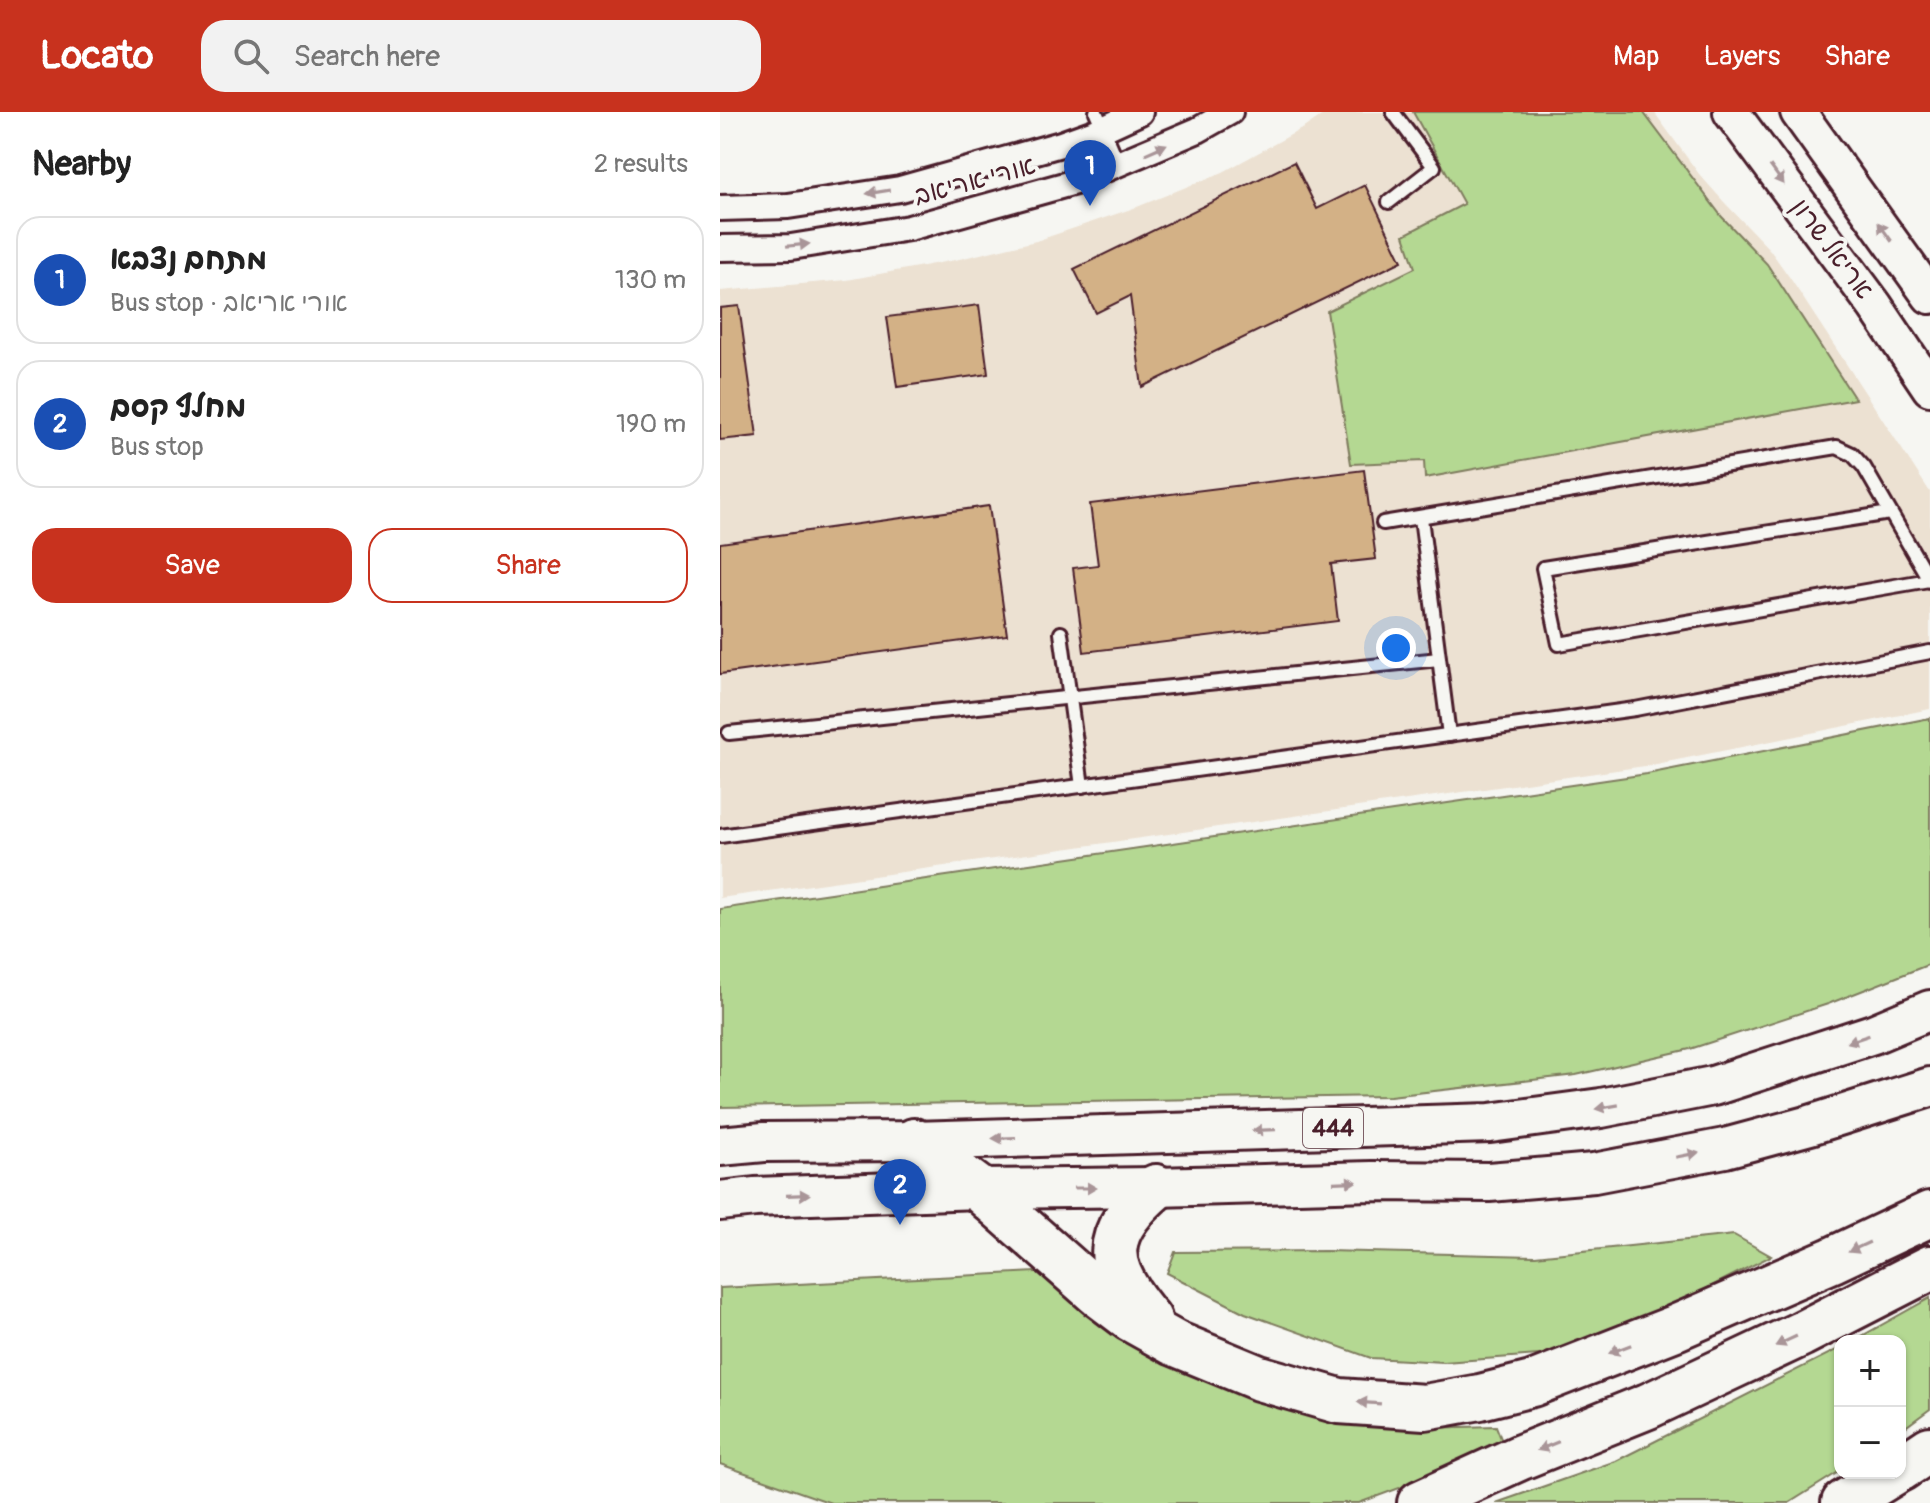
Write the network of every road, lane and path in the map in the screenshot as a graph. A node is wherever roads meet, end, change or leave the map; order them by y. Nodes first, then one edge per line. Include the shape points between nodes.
1 (1140, 112) edge
2 (1230, 112) edge
3 (1393, 112) edge
4 (1731, 112) edge
5 (1798, 112) edge
6 (1100, 120) edge
7 (1119, 165) junction
8 (1389, 202) dead end
9 (720, 208) edge
10 (720, 248) edge
11 (1930, 296) edge
12 (1930, 388) edge
13 (1890, 513) junction
14 (1421, 518) junction
15 (1383, 523) dead end
16 (1930, 580) edge
17 (1061, 633) dead end
18 (1930, 652) edge
19 (1439, 659) junction
20 (1070, 698) junction
21 (729, 733) dead end
22 (1449, 735) junction
23 (1082, 786) junction
24 (720, 836) edge
25 (1930, 1010) edge
26 (1930, 1087) edge
27 (914, 1141) junction
28 (720, 1146) edge
29 (1156, 1187) junction
30 (979, 1189) junction
31 (720, 1201) edge
32 (1930, 1214) edge
33 (1930, 1268) edge
34 (1174, 1343) junction
35 (1930, 1449) edge
36 (1906, 1465) edge
37 (1883, 1479) edge
38 (1420, 1503) edge
39 (1844, 1503) edge

1 - 6 street, אורי אריאב
7 -> 2 street, אורי אריאב
3 - 8 lane via 1434,167
4 -> 12 main road, אריאל שרון
11 -> 5 main road, אריאל שרון
6 - 7 lane
6 -> 9 street, אורי אריאב via 1061,144 900,189 788,206
10 -> 7 street, אורי אריאב via 791,247 909,228
13 - 14 lane via 1864,467 1837,447
13 - 16 lane
13 - 16 lane via 1543,568 1559,644
14 - 15 lane
14 - 19 lane
17 - 20 lane
18 - 22 lane via 1635,709
19 - 20 lane
19 - 22 lane
20 - 21 lane
20 - 23 lane
22 - 23 lane
23 - 24 lane
25 -> 27 main road, 444 via 1713,1086 1490,1123
29 -> 26 main road, 444 via 1489,1182 1594,1173 1725,1148
27 - 28 main road, 444
27 - 30 highway
30 -> 29 main road, 444
29 - 34 highway via 1124,1220 1113,1251 1124,1287
31 -> 30 main road, 444
30 - 34 highway via 1098,1294
32 -> 34 highway via 1675,1328 1532,1384 1425,1407 1339,1401 1259,1378
33 -> 38 highway via 1648,1406
35 - 36 highway
37 - 39 highway

